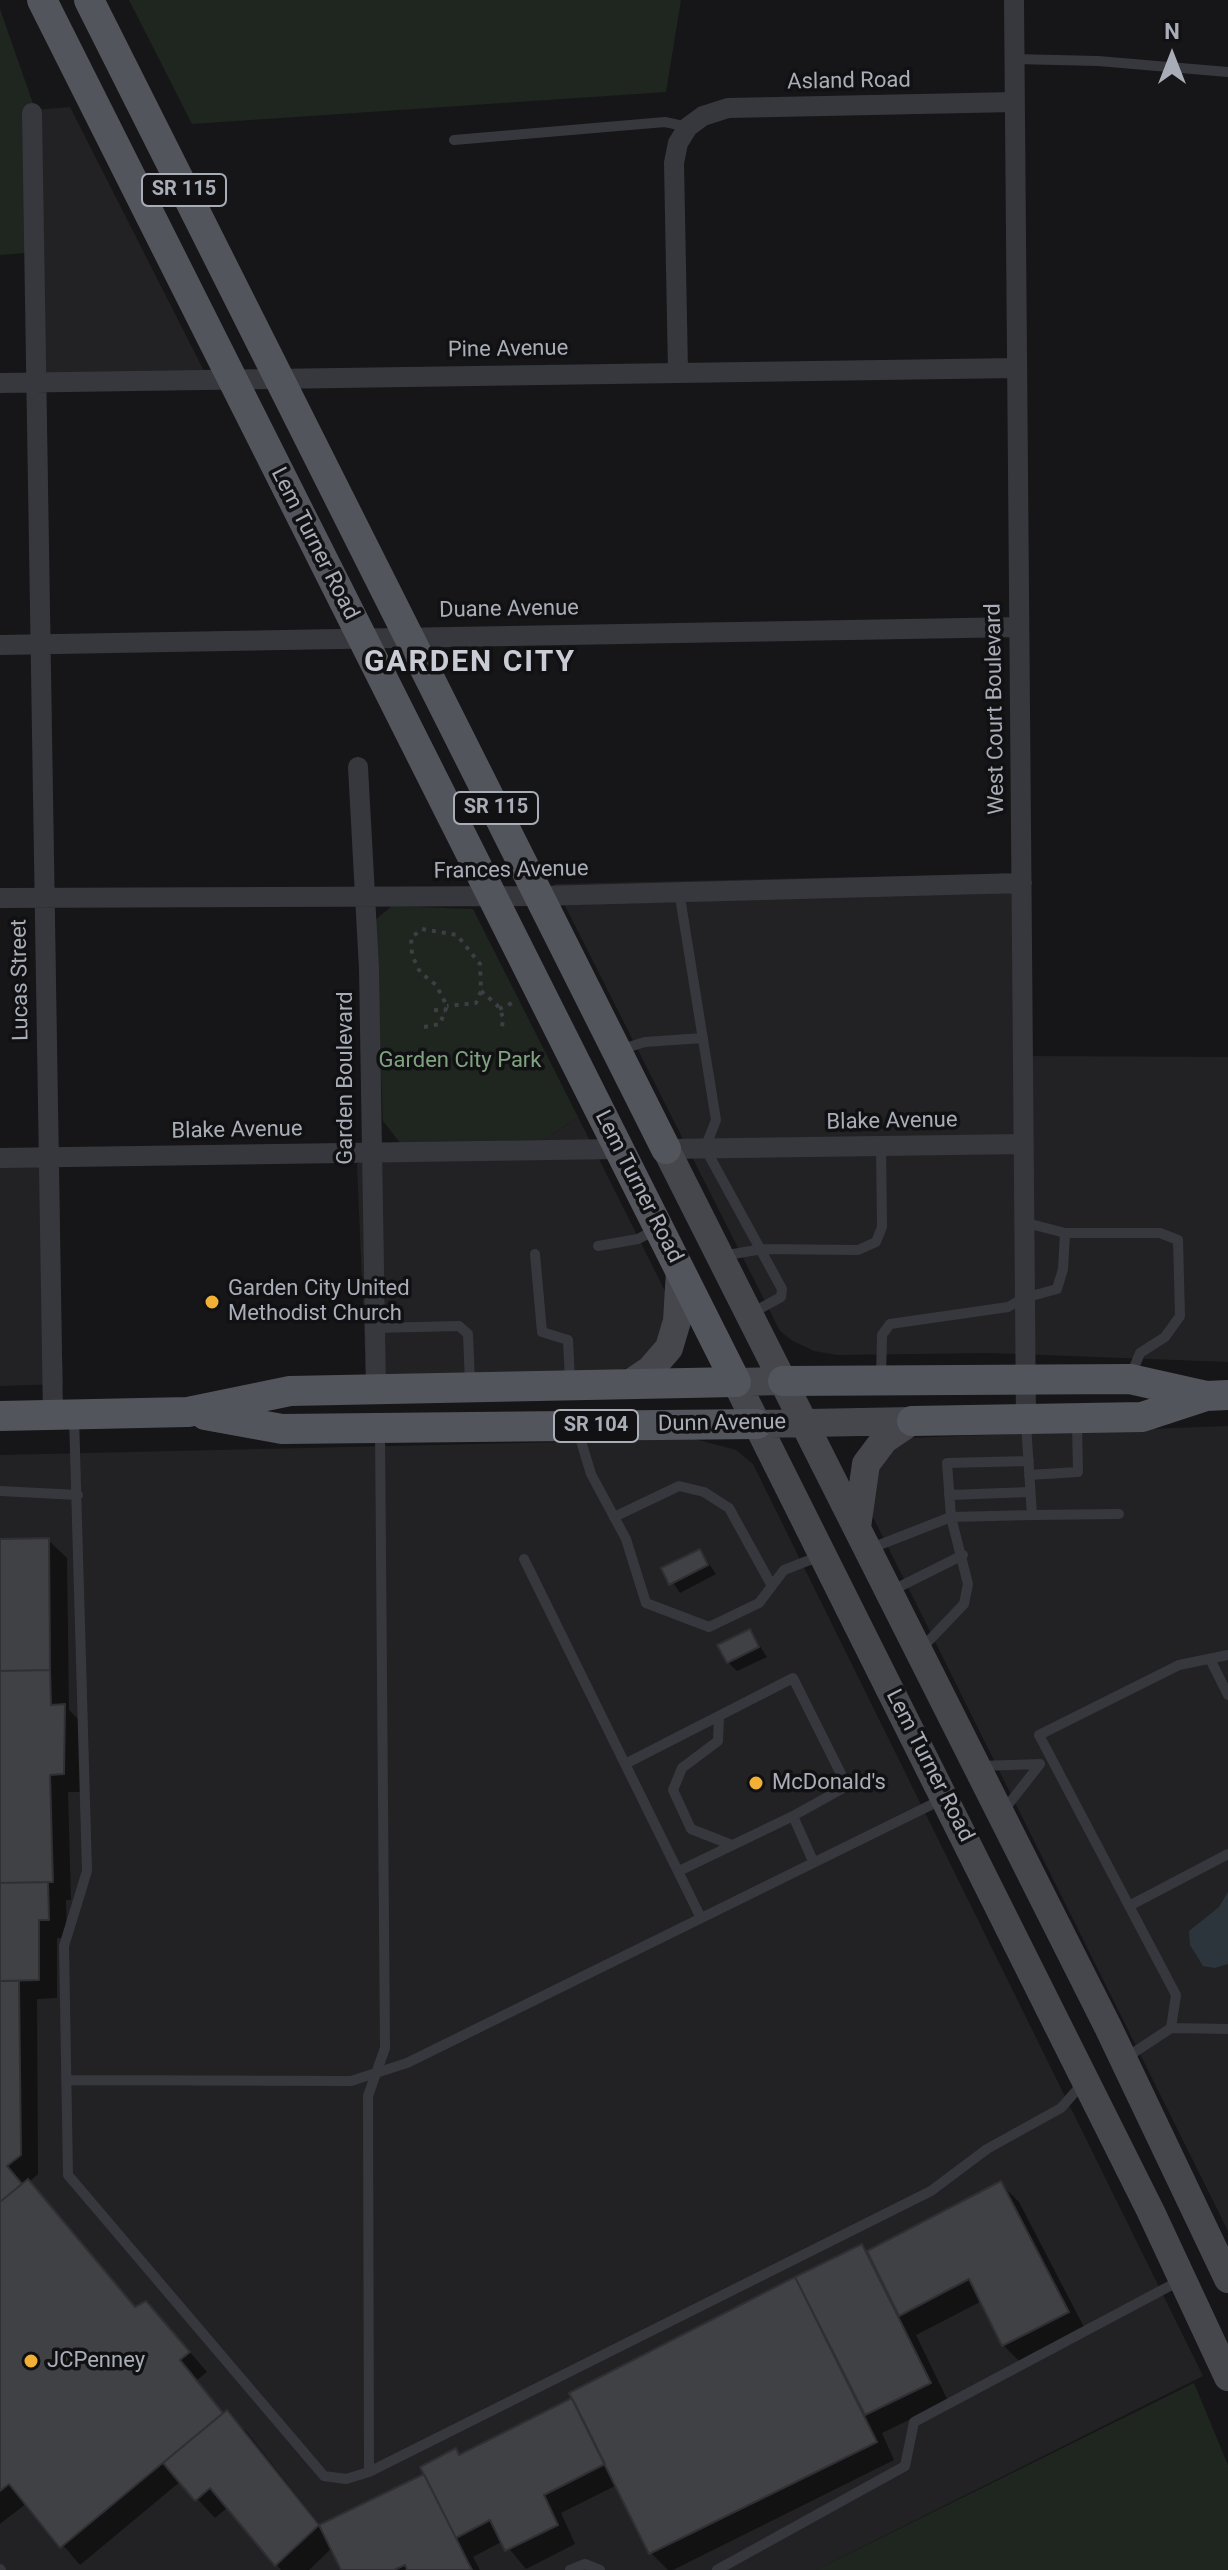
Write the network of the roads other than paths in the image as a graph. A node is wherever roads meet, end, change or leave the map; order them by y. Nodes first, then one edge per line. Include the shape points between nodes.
1 (89, 0) edge
2 (1014, 0) edge
3 (44, 1) edge
4 (1014, 59) junction
5 (1228, 72) edge
6 (1015, 102) junction
7 (32, 113) dead end
8 (688, 127) junction
9 (454, 140) dead end
10 (1017, 368) junction
11 (678, 371) junction
12 (232, 379) junction
13 (278, 380) junction
14 (0, 383) edge
15 (36, 383) junction
16 (1019, 627) junction
17 (361, 637) junction
18 (408, 637) junction
19 (39, 644) junction
20 (0, 645) edge
21 (358, 767) dead end
22 (1022, 883) junction
23 (679, 891) junction
24 (365, 896) junction
25 (492, 896) junction
26 (540, 896) junction
27 (44, 897) junction
28 (0, 898) edge
29 (703, 1038) junction
30 (617, 1050) junction
31 (1023, 1144) junction
32 (881, 1146) junction
33 (705, 1148) junction
34 (619, 1149) junction
35 (666, 1149) junction
36 (371, 1154) junction
37 (0, 1158) edge
38 (48, 1158) junction
39 (1023, 1222) junction
40 (659, 1228) junction
41 (1065, 1233) junction
42 (598, 1246) dead end
43 (762, 1249) junction
44 (535, 1254) dead end
45 (720, 1256) junction
46 (680, 1271) junction
47 (1024, 1298) junction
48 (749, 1314) junction
49 (375, 1328) junction
50 (1025, 1378) junction
51 (1130, 1379) junction
52 (881, 1380) junction
53 (783, 1381) junction
54 (736, 1382) junction
55 (629, 1384) junction
56 (570, 1385) junction
57 (470, 1388) junction
58 (376, 1390) junction
59 (1217, 1396) edge
60 (188, 1412) junction
61 (64, 1414) junction
62 (0, 1416) edge
63 (1077, 1417) junction
64 (1026, 1418) junction
65 (912, 1421) junction
66 (804, 1423) junction
67 (757, 1424) junction
68 (577, 1426) junction
69 (380, 1428) junction
70 (1029, 1461) junction
71 (1029, 1475) junction
72 (0, 1491) edge
73 (1030, 1492) junction
74 (78, 1495) junction
75 (949, 1495) junction
76 (1119, 1514) dead end
77 (1032, 1515) junction
78 (614, 1517) junction
79 (951, 1517) junction
80 (862, 1539) junction
81 (823, 1555) junction
82 (963, 1555) junction
83 (524, 1559) dead end
84 (772, 1586) junction
85 (889, 1592) junction
86 (919, 1652) junction
87 (1228, 1655) edge
88 (1211, 1661) junction
89 (1228, 1695) edge
90 (719, 1716) junction
91 (1051, 1759) junction
92 (627, 1763) junction
93 (1040, 1764) junction
94 (976, 1766) junction
95 (945, 1798) junction
96 (1000, 1815) junction
97 (793, 1816) junction
98 (732, 1845) junction
99 (1228, 1854) edge
100 (813, 1861) junction
101 (679, 1871) junction
102 (1129, 1906) junction
103 (700, 1916) junction
104 (1171, 2028) junction
105 (1228, 2029) edge
106 (1123, 2059) junction
107 (377, 2072) junction
108 (66, 2080) junction
109 (1085, 2080) junction
110 (1183, 2279) junction
111 (1228, 2279) edge
112 (1228, 2377) edge
113 (369, 2472) junction
114 (570, 2570) edge
115 (600, 2570) edge
116 (717, 2570) edge

1 - 13 main road, Lem Turner Road / SR 115
2 - 4 street, West Court Boulevard
3 - 12 main road, Lem Turner Road / SR 115
4 - 5 lane
4 - 6 street, West Court Boulevard
6 - 8 street, Asland Road via 728,108
6 - 10 street, West Court Boulevard
7 - 15 street, Lucas Street
8 - 9 lane via 665,122
8 - 11 street via 674,163
10 - 11 street, Pine Avenue
10 - 16 street, West Court Boulevard
11 - 13 street, Pine Avenue
12 - 13 street, Pine Avenue
12 - 15 street, Pine Avenue
12 - 17 main road, Lem Turner Road / SR 115
13 - 18 main road, Lem Turner Road / SR 115
14 - 15 street, Pine Avenue
15 - 19 street, Lucas Street
16 - 18 street, Duane Avenue
16 - 22 street, West Court Boulevard
17 - 18 street, Duane Avenue
17 - 19 street, Duane Avenue
17 - 25 main road, Lem Turner Road / SR 115
18 - 26 main road, Lem Turner Road / SR 115
19 - 20 street, Duane Avenue
19 - 27 street, Lucas Street
21 - 24 street, Garden Boulevard
22 - 23 street, Frances Avenue
22 - 31 street, West Court Boulevard
23 - 26 street, Frances Avenue
23 - 29 lane
24 - 25 street, Frances Avenue
24 - 27 street, Frances Avenue
24 - 36 street, Garden Boulevard
25 - 26 street, Frances Avenue
25 - 34 main road, Lem Turner Road / SR 115
26 - 30 main road, Lem Turner Road / SR 115
27 - 28 street, Frances Avenue
27 - 38 street, Lucas Street
29 - 30 lane via 645,1042
29 - 33 lane via 716,1120
30 - 35 main road, Lem Turner Road / SR 115
31 - 32 street, Blake Avenue
31 - 39 street, West Court Boulevard
32 - 33 street, Blake Avenue
32 - 43 lane via 882,1227 876,1242 858,1250
33 - 35 street, Blake Avenue
33 - 43 lane
34 - 36 street, Blake Avenue
34 - 40 main road, Lem Turner Road / SR 115
35 - 45 main road, Lem Turner Road / SR 115
36 - 38 street, Blake Avenue
36 - 49 street, Garden Boulevard
37 - 38 street, Blake Avenue
38 - 61 street, Lucas Street
39 - 41 lane
39 - 47 street, West Court Boulevard
40 - 42 lane via 638,1239
40 - 46 main road, Lem Turner Road / SR 115
41 - 47 lane via 1057,1289
41 - 51 lane via 1160,1233 1178,1240 1180,1316 1165,1337 1140,1353
43 - 45 lane
43 - 48 lane via 781,1297
44 - 56 lane via 542,1332 568,1340
45 - 48 main road, Lem Turner Road / SR 115
46 - 54 main road, Lem Turner Road / SR 115
46 - 55 main road via 677,1321 669,1348
47 - 50 street, West Court Boulevard
47 - 52 lane via 1008,1307 890,1324 882,1335
48 - 53 main road, Lem Turner Road / SR 115
49 - 57 lane via 459,1326 468,1334
49 - 58 street, Garden Boulevard
50 - 51 main road, Dunn Avenue / SR 104
50 - 52 main road, Dunn Avenue / SR 104
50 - 64 street, West Court Boulevard
51 - 59 main road, Dunn Avenue / SR 104
52 - 53 main road, Dunn Avenue / SR 104
53 - 54 main road, Dunn Avenue / SR 104
53 - 66 main road, Lem Turner Road / SR 115
54 - 55 main road, Dunn Avenue / SR 104
54 - 67 main road, Lem Turner Road / SR 115
55 - 56 main road, Dunn Avenue / SR 104
56 - 57 main road, Dunn Avenue / SR 104
57 - 58 main road, Dunn Avenue / SR 104
58 - 60 main road, Dunn Avenue / SR 104 via 290,1391
59 - 63 main road, Dunn Avenue / SR 104 via 1142,1417
60 - 61 main road, Dunn Avenue / SR 104
60 - 69 main road, Dunn Avenue / SR 104 via 282,1429
61 - 62 main road, Dunn Avenue / SR 104
61 - 74 lane
63 - 64 main road, Dunn Avenue / SR 104
63 - 71 lane via 1078,1472
64 - 65 main road, Dunn Avenue / SR 104
64 - 70 lane
65 - 66 main road, Dunn Avenue / SR 104
65 - 80 main road via 884,1440 866,1464
66 - 67 main road, Dunn Avenue / SR 104
66 - 80 main road, Lem Turner Road / SR 115
67 - 68 main road, Dunn Avenue / SR 104
67 - 81 main road, Lem Turner Road / SR 115
68 - 69 main road, Dunn Avenue / SR 104
68 - 78 lane via 591,1474
69 - 107 lane via 385,2048
70 - 71 lane
70 - 75 lane via 947,1463
71 - 73 lane
72 - 74 lane
73 - 75 lane
73 - 77 lane
74 - 108 lane via 87,1871 64,1946
75 - 79 lane
76 - 77 lane
77 - 79 lane
78 - 84 lane via 679,1486 704,1492 729,1508
78 - 84 lane via 646,1603 709,1627 759,1603
79 - 80 lane
79 - 82 lane
80 - 85 main road, Lem Turner Road / SR 115
81 - 84 lane via 784,1570
81 - 95 main road, Lem Turner Road / SR 115
82 - 85 lane
82 - 86 lane via 968,1584 964,1604
83 - 92 lane
85 - 86 main road, Lem Turner Road / SR 115
86 - 94 main road, Lem Turner Road / SR 115
87 - 88 lane
88 - 89 lane
88 - 91 lane via 1179,1665 1039,1735
90 - 92 lane
90 - 97 lane via 793,1678 847,1786
90 - 98 lane via 718,1741 682,1768 673,1790 691,1829
91 - 93 lane
91 - 102 lane
92 - 101 lane
93 - 94 lane
93 - 96 lane
94 - 96 main road, Lem Turner Road / SR 115
95 - 100 lane
95 - 109 main road, Lem Turner Road / SR 115
96 - 106 main road, Lem Turner Road / SR 115
97 - 98 lane
97 - 100 lane
98 - 101 lane
99 - 102 lane
100 - 103 lane
101 - 103 lane
102 - 104 lane via 1176,1995
103 - 107 lane via 407,2063
104 - 105 lane
104 - 106 lane
106 - 109 main road
106 - 111 main road, Lem Turner Road / SR 115
107 - 108 lane via 351,2081
107 - 113 lane via 368,2096
108 - 113 lane via 68,2175 324,2476 346,2479
109 - 110 main road, Lem Turner Road / SR 115
109 - 113 lane via 1061,2108 987,2149 931,2191
110 - 112 main road, Lem Turner Road / SR 115
110 - 116 lane via 914,2422 905,2466
114 - 115 lane via 585,2564

